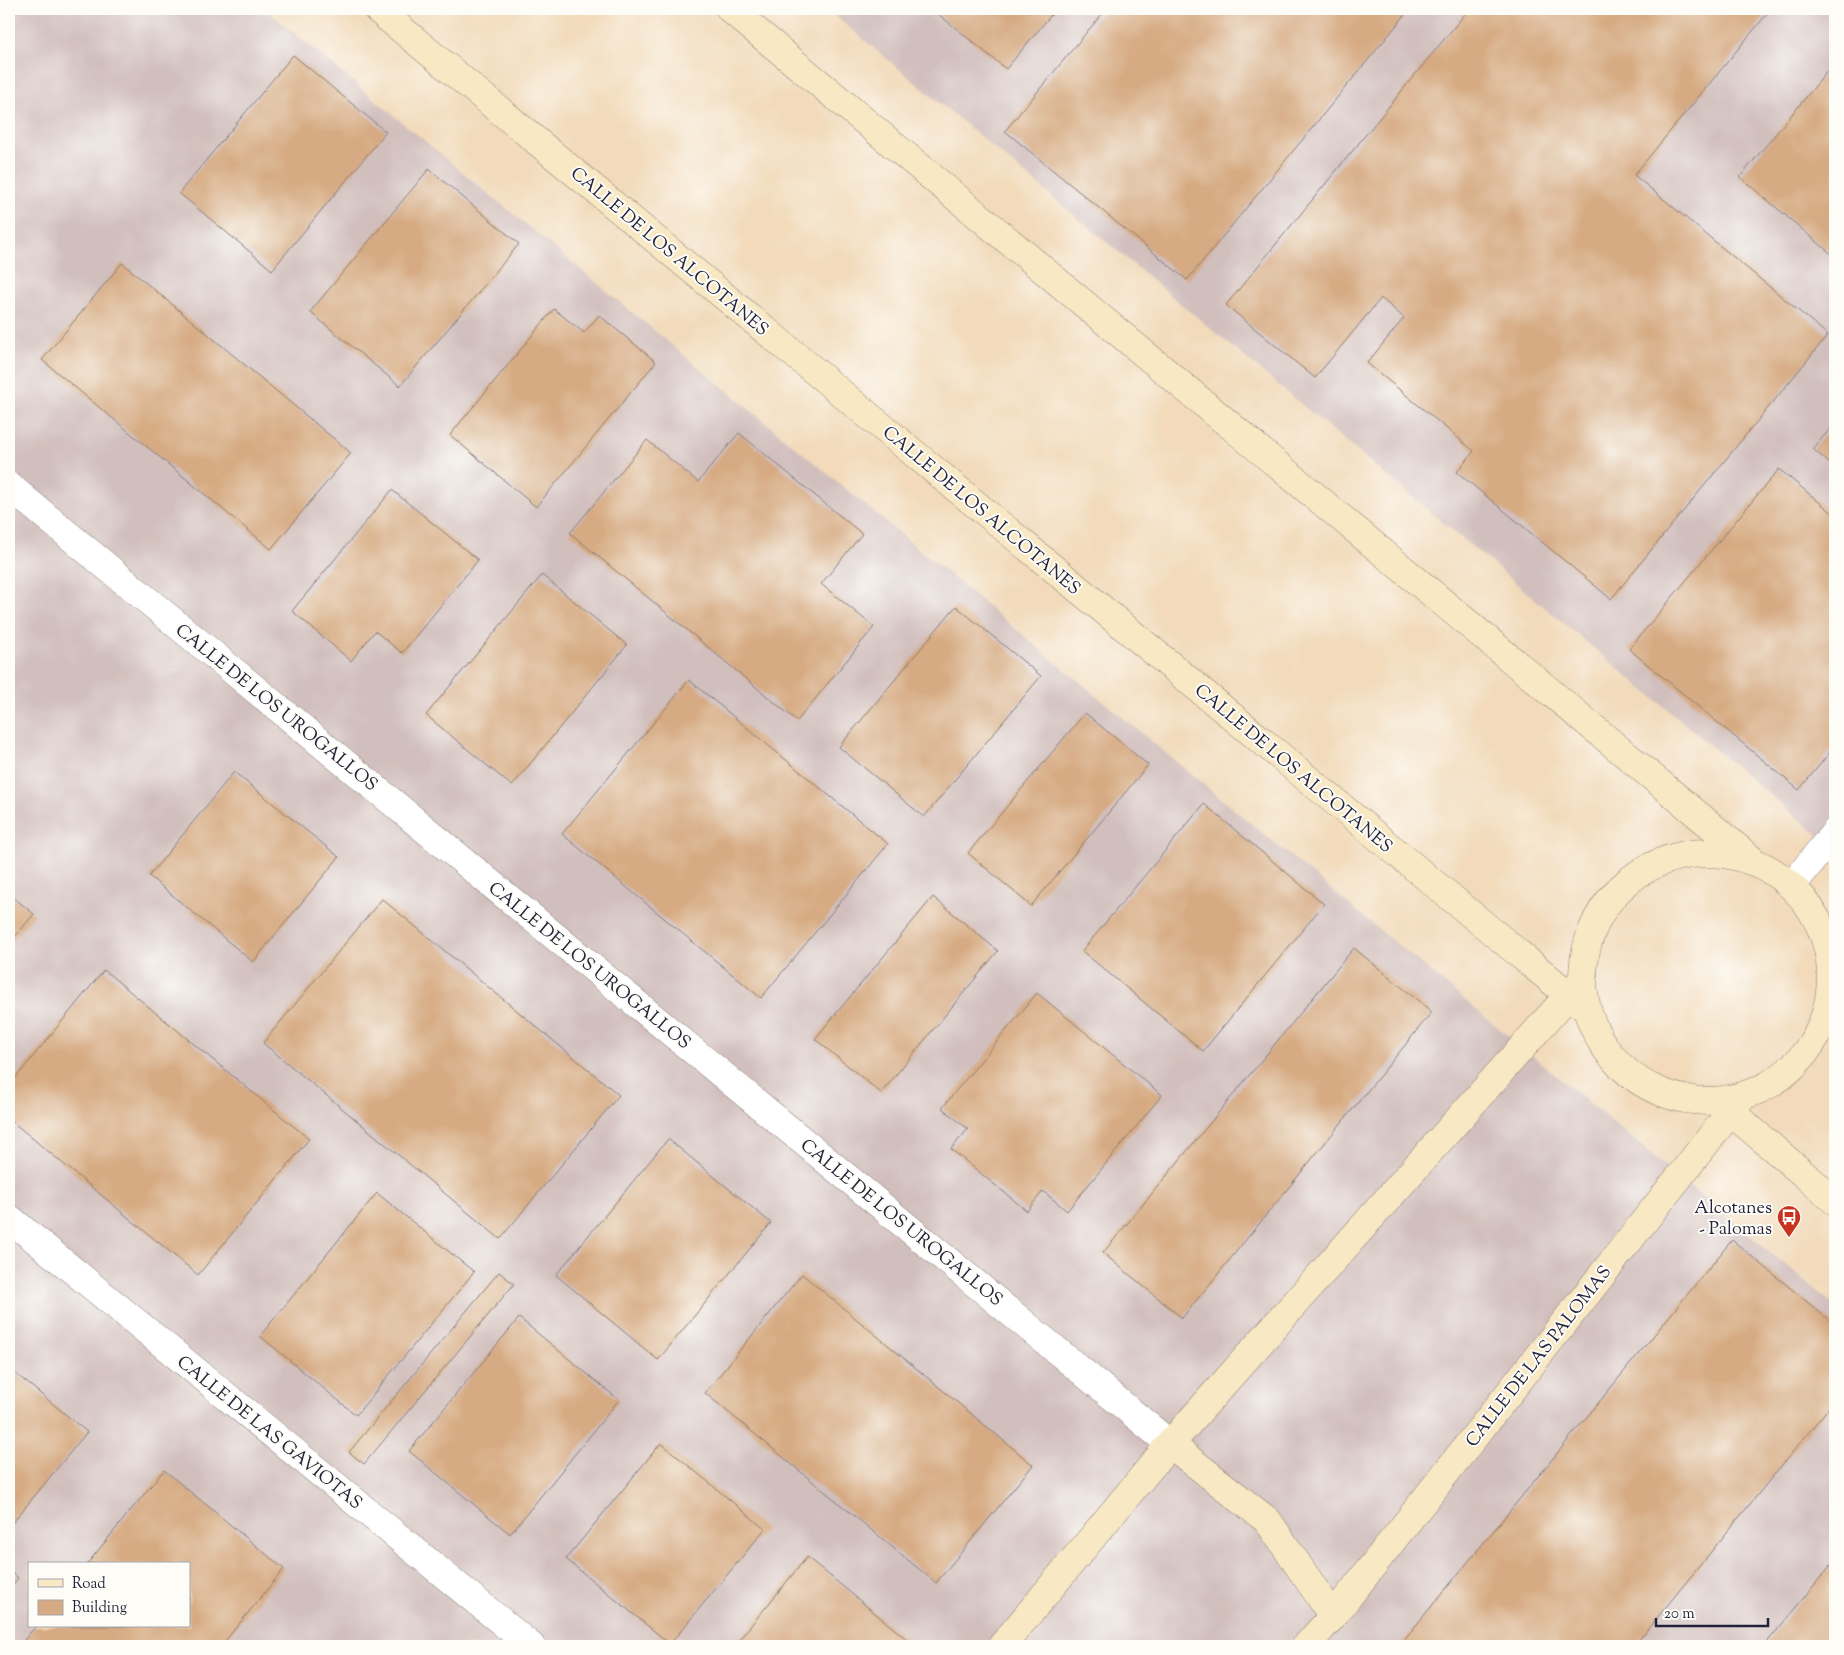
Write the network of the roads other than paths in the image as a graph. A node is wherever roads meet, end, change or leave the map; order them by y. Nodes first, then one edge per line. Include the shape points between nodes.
1 (377, 9) edge
2 (730, 9) edge
3 (9, 486) edge
4 (1835, 832) edge
5 (1751, 858) junction
6 (1792, 884) junction
7 (1828, 928) edge
8 (1579, 995) junction
9 (1730, 1103) junction
10 (1835, 1201) edge
11 (9, 1218) edge
12 (1170, 1444) junction
13 (1333, 1616) junction
14 (531, 1646) edge
15 (1002, 1646) edge
16 (1306, 1646) edge

1 - 8 street, CALLE DE LOS ALCOTANES
2 - 5 street
3 - 12 street, CALLE DE LOS UROGALLOS
4 - 6 street
5 - 6 street
5 - 8 street via 1703,851 1656,862 1616,891 1590,932
6 - 7 street
7 - 9 street via 1833,969 1826,1017 1802,1059 1764,1088
8 - 9 street via 1593,1029 1624,1070 1667,1096
8 - 12 street
9 - 10 street
9 - 13 street, CALLE DE LAS PALOMAS
11 - 14 street, CALLE DE LAS GAVIOTAS
12 - 13 street via 1268,1521
12 - 15 street
13 - 16 street, CALLE DE LAS PALOMAS

